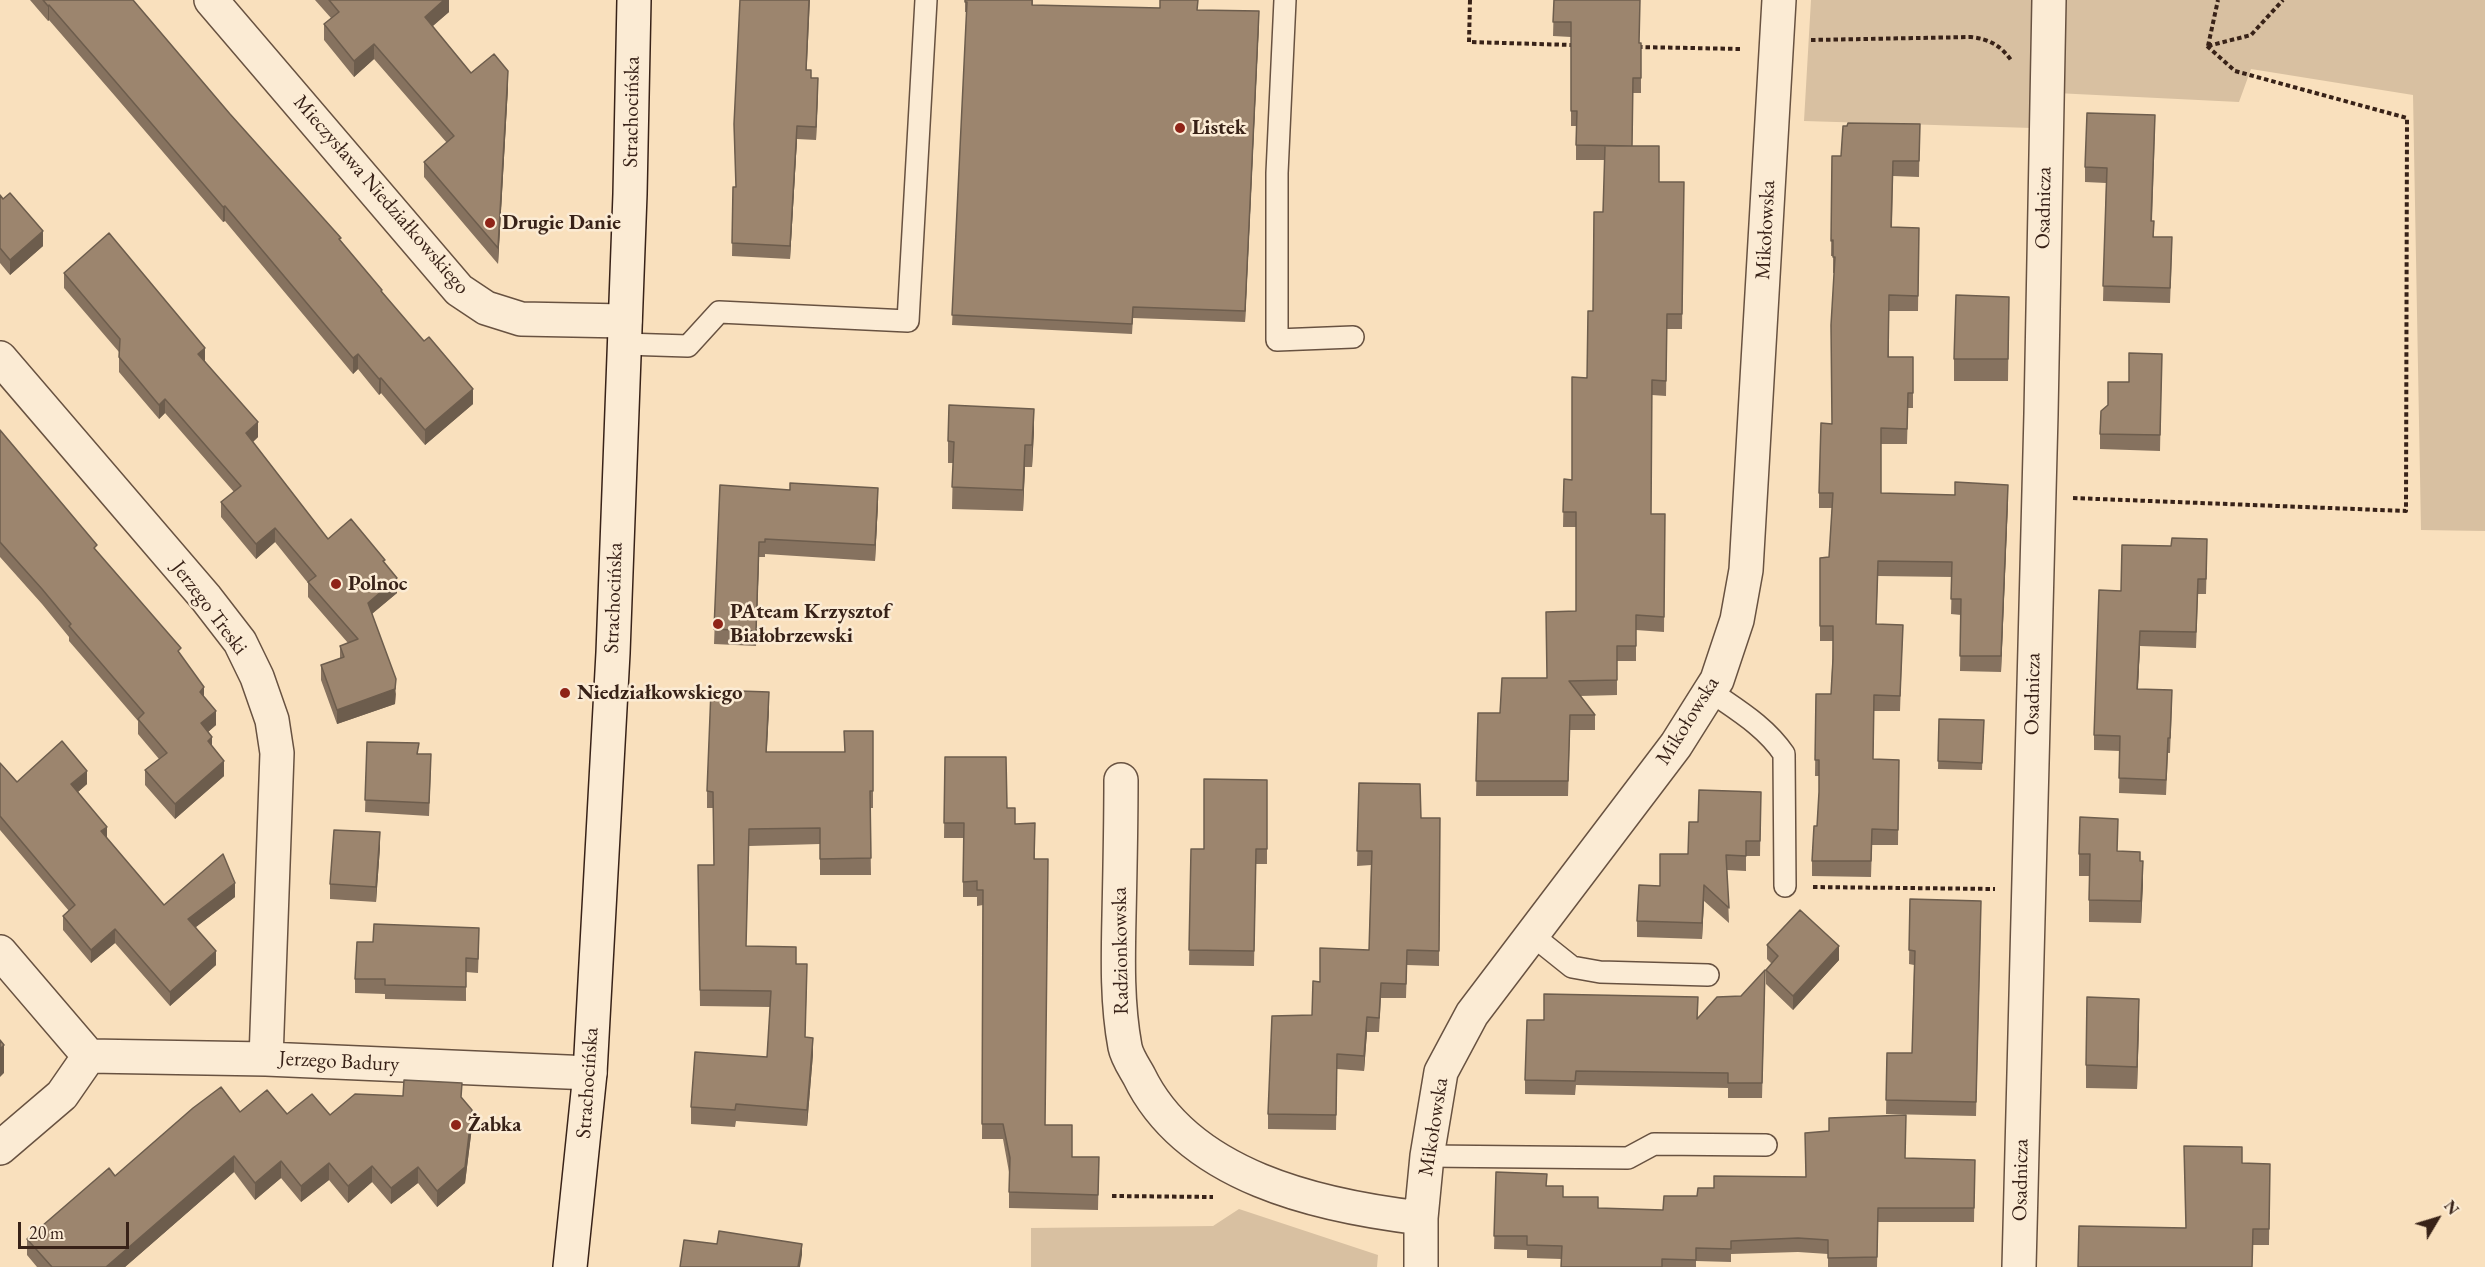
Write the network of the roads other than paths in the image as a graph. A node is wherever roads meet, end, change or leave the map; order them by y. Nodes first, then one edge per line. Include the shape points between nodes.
1 (212, 0) edge
2 (634, 0) edge
3 (926, 0) edge
4 (1285, 0) edge
5 (1779, 0) edge
6 (2049, 0) edge
7 (624, 332) junction
8 (1353, 337) dead end
9 (0, 358) edge
10 (1710, 691) junction
11 (1121, 780) dead end
12 (1785, 886) road end
13 (1532, 935) junction
14 (0, 952) edge
15 (1708, 975) dead end
16 (88, 1056) junction
17 (266, 1059) junction
18 (590, 1073) junction
19 (1766, 1145) dead end
20 (0, 1148) edge
21 (1427, 1156) junction
22 (1422, 1218) junction
23 (570, 1267) edge
24 (1421, 1267) edge
25 (2019, 1267) edge

1 - 7 street, Mieczysława Niedziałkowskiego via 459,290 486,308 521,319
2 - 7 street, Strachocińska
3 - 7 lane via 908,321 719,312 688,346
4 - 8 lane via 1277,173 1277,340
5 - 10 street, Mikołowska via 1746,570 1737,620
6 - 25 street, Osadnicza
7 - 18 street, Strachocińska via 613,653
9 - 17 street, Jerzego Treski via 206,598 240,642 257,677 272,720 277,753
10 - 12 lane via 1753,721 1775,740 1784,754
10 - 13 street, Mikołowska via 1676,745
11 - 22 street, Radzionkowska via 1118,992 1126,1050 1149,1098 1186,1139 1232,1169 1301,1194 1369,1212
13 - 15 lane via 1572,967 1600,972
13 - 21 street, Mikołowska via 1472,1014 1441,1072
14 - 16 street
16 - 17 street, Jerzego Badury
16 - 20 street via 62,1095
17 - 18 street, Jerzego Badury
18 - 23 street, Strachocińska
19 - 21 lane via 1654,1144 1628,1158
21 - 22 street, Mikołowska
22 - 24 street, Mikołowska

